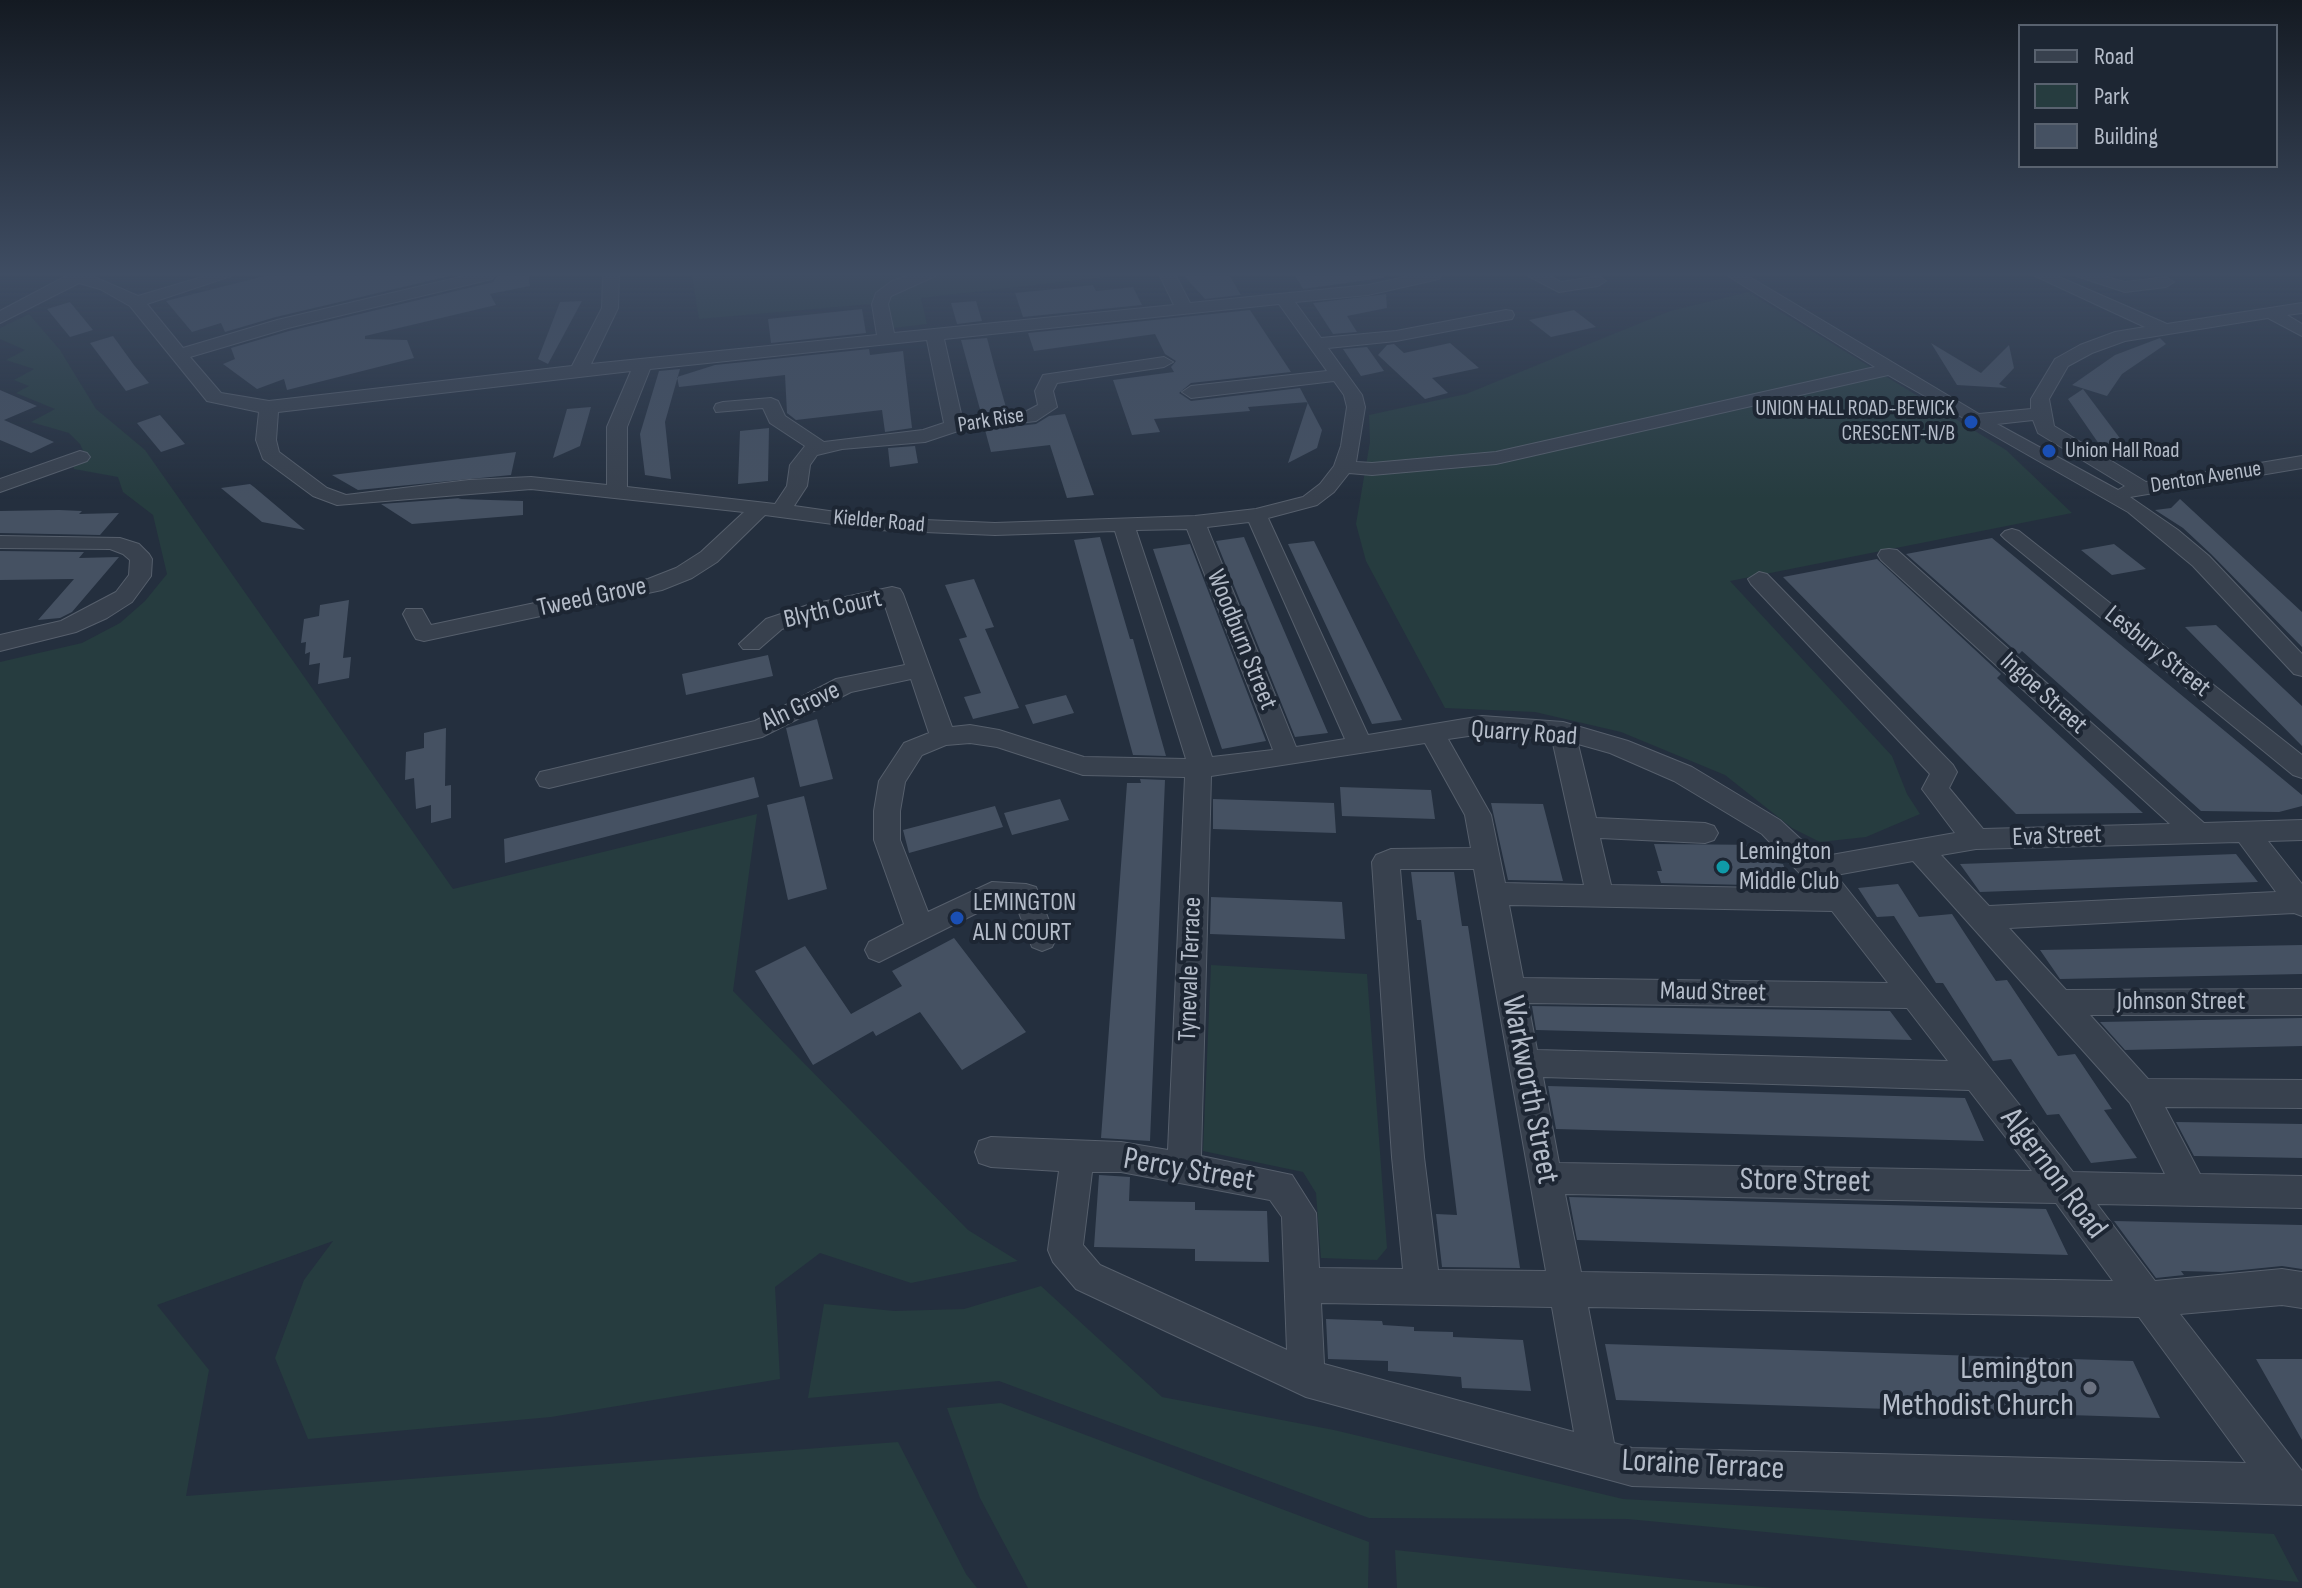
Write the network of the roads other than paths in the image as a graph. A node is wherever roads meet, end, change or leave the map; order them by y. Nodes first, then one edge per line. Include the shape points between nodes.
1 (174, 350) edge
2 (195, 350) edge
3 (589, 350) edge
4 (778, 350) edge
5 (938, 350) edge
6 (1321, 350) edge
7 (1859, 350) edge
8 (2084, 350) edge
9 (178, 355) junction
10 (1164, 362) dead end
11 (643, 364) junction
12 (1890, 369) junction
13 (579, 371) junction
14 (1339, 375) junction
15 (1191, 392) dead end
16 (269, 407) junction
17 (723, 408) dead end
18 (2040, 414) junction
19 (1976, 420) junction
20 (954, 426) junction
21 (821, 448) junction
22 (80, 457) dead end
23 (2302, 462) edge
24 (1344, 467) junction
25 (0, 486) edge
26 (2144, 489) junction
27 (617, 491) junction
28 (2111, 494) junction
29 (770, 510) junction
30 (1256, 515) junction
31 (1195, 522) junction
32 (1124, 525) junction
33 (2012, 535) dead end
34 (0, 542) edge
35 (1889, 555) dead end
36 (1759, 579) dead end
37 (414, 614) dead end
38 (0, 643) edge
39 (751, 644) dead end
40 (2302, 668) edge
41 (918, 670) junction
42 (1563, 731) junction
43 (1431, 732) junction
44 (943, 737) junction
45 (1360, 745) junction
46 (1288, 757) junction
47 (1198, 768) junction
48 (2302, 769) edge
49 (549, 779) dead end
50 (1585, 827) junction
51 (2302, 830) edge
52 (2246, 832) junction
53 (1705, 833) dead end
54 (2198, 833) junction
55 (1976, 839) junction
56 (1919, 849) junction
57 (1486, 858) junction
58 (1815, 868) junction
59 (1493, 894) junction
60 (1600, 896) junction
61 (1840, 900) junction
62 (2301, 903) edge
63 (1983, 918) junction
64 (920, 929) junction
65 (1042, 939) dead end
66 (879, 950) dead end
67 (1511, 990) junction
68 (1915, 996) junction
69 (2302, 1002) edge
70 (2060, 1003) junction
71 (1524, 1063) junction
72 (1978, 1076) junction
73 (2141, 1093) junction
74 (2302, 1094) edge
75 (991, 1152) dead end
76 (1077, 1157) junction
77 (1184, 1170) junction
78 (1546, 1178) junction
79 (2064, 1187) junction
80 (2191, 1190) junction
81 (2302, 1192) edge
82 (1302, 1285) junction
83 (1423, 1287) junction
84 (1566, 1289) junction
85 (2302, 1290) edge
86 (2147, 1299) junction
87 (1306, 1378) junction
88 (1598, 1458) junction
89 (2294, 1487) edge

1 - 9 street
2 - 9 street
3 - 13 street
4 - 11 street
5 - 20 street
6 - 14 street, Kielder Road
7 - 12 street
8 - 18 street via 2061,363 2040,399
9 - 16 street via 214,397
10 - 20 street, Park Rise via 1049,379 1044,391 1048,407 1029,417
11 - 13 street
11 - 27 street via 617,427
12 - 19 street
12 - 24 street via 1496,458
13 - 16 street
14 - 15 street
14 - 24 street, Kielder Road via 1356,407
16 - 27 street, Kielder Road via 270,455 320,492 344,501 531,483
17 - 21 street via 764,402 777,419
18 - 19 street
18 - 26 street via 2045,429
19 - 28 street
20 - 21 street, Park Rise via 925,436
21 - 29 street via 810,451 800,465 797,486
22 - 25 street
23 - 26 street, Denton Avenue
24 - 30 street, Kielder Road via 1310,501
26 - 28 street, Denton Avenue
27 - 29 street, Kielder Road
28 - 40 street via 2201,561
29 - 32 street, Kielder Road via 878,524 966,528
29 - 37 street, Tweed Grove via 709,557 654,585 424,634
30 - 31 street, Kielder Road
30 - 45 street
31 - 32 street, Kielder Road
31 - 46 street, Woodburn Street
32 - 47 street, Tynevale Terrace via 1199,755
33 - 48 street, Lesbury Street
34 - 38 street via 112,543 141,559 140,576 124,597 99,613 68,627
35 - 54 street, Ingoe Street
36 - 55 street via 1944,772 1935,789
39 - 41 street, Blyth Court via 785,620 892,594
41 - 44 street
41 - 49 street, Aln Grove via 844,685 762,728
42 - 43 street, Quarry Road via 1482,725
42 - 50 street
42 - 58 street, Quarry Road via 1683,774 1771,827
43 - 45 street, Quarry Road
43 - 57 street, Warkworth Street via 1478,815
44 - 47 street via 999,739 1083,766
44 - 64 street via 913,749 892,781 887,811 887,840
45 - 46 street, Quarry Road
46 - 47 street, Quarry Road
47 - 77 street, Tynevale Terrace
50 - 53 street
50 - 60 street
51 - 52 street, Eva Street
52 - 54 street, Eva Street
52 - 62 street
54 - 55 street, Eva Street
55 - 56 street, Eva Street
56 - 58 street, Eva Street
56 - 63 street
57 - 59 street, Warkworth Street
57 - 83 street via 1386,862
58 - 61 street, Algernon Road
59 - 60 street
59 - 67 street, Warkworth Street
60 - 61 street
61 - 68 street, Algernon Road
62 - 63 street
63 - 70 street
64 - 65 street via 992,893 1026,895
64 - 66 street
67 - 68 street, Maud Street
67 - 71 street, Warkworth Street
68 - 72 street, Algernon Road
69 - 70 street, Johnson Street
70 - 73 street
71 - 72 street
71 - 78 street, Warkworth Street
72 - 79 street, Algernon Road
73 - 74 street
73 - 80 street
75 - 76 street, Percy Street
76 - 77 street, Percy Street via 1121,1157
76 - 87 street, Loraine Terrace via 1065,1250 1088,1277
77 - 82 street, Percy Street via 1280,1186 1299,1213
78 - 79 street, Store Street
78 - 84 street, Warkworth Street
79 - 80 street, Store Street
79 - 86 street, Algernon Road
80 - 81 street, Store Street
82 - 83 street
82 - 87 street, Percy Street
83 - 84 street
84 - 86 street
84 - 88 street, Warkworth Street
85 - 86 street via 2282,1287
86 - 89 street, Algernon Road
87 - 88 street, Loraine Terrace
88 - 89 street, Loraine Terrace via 1632,1467

